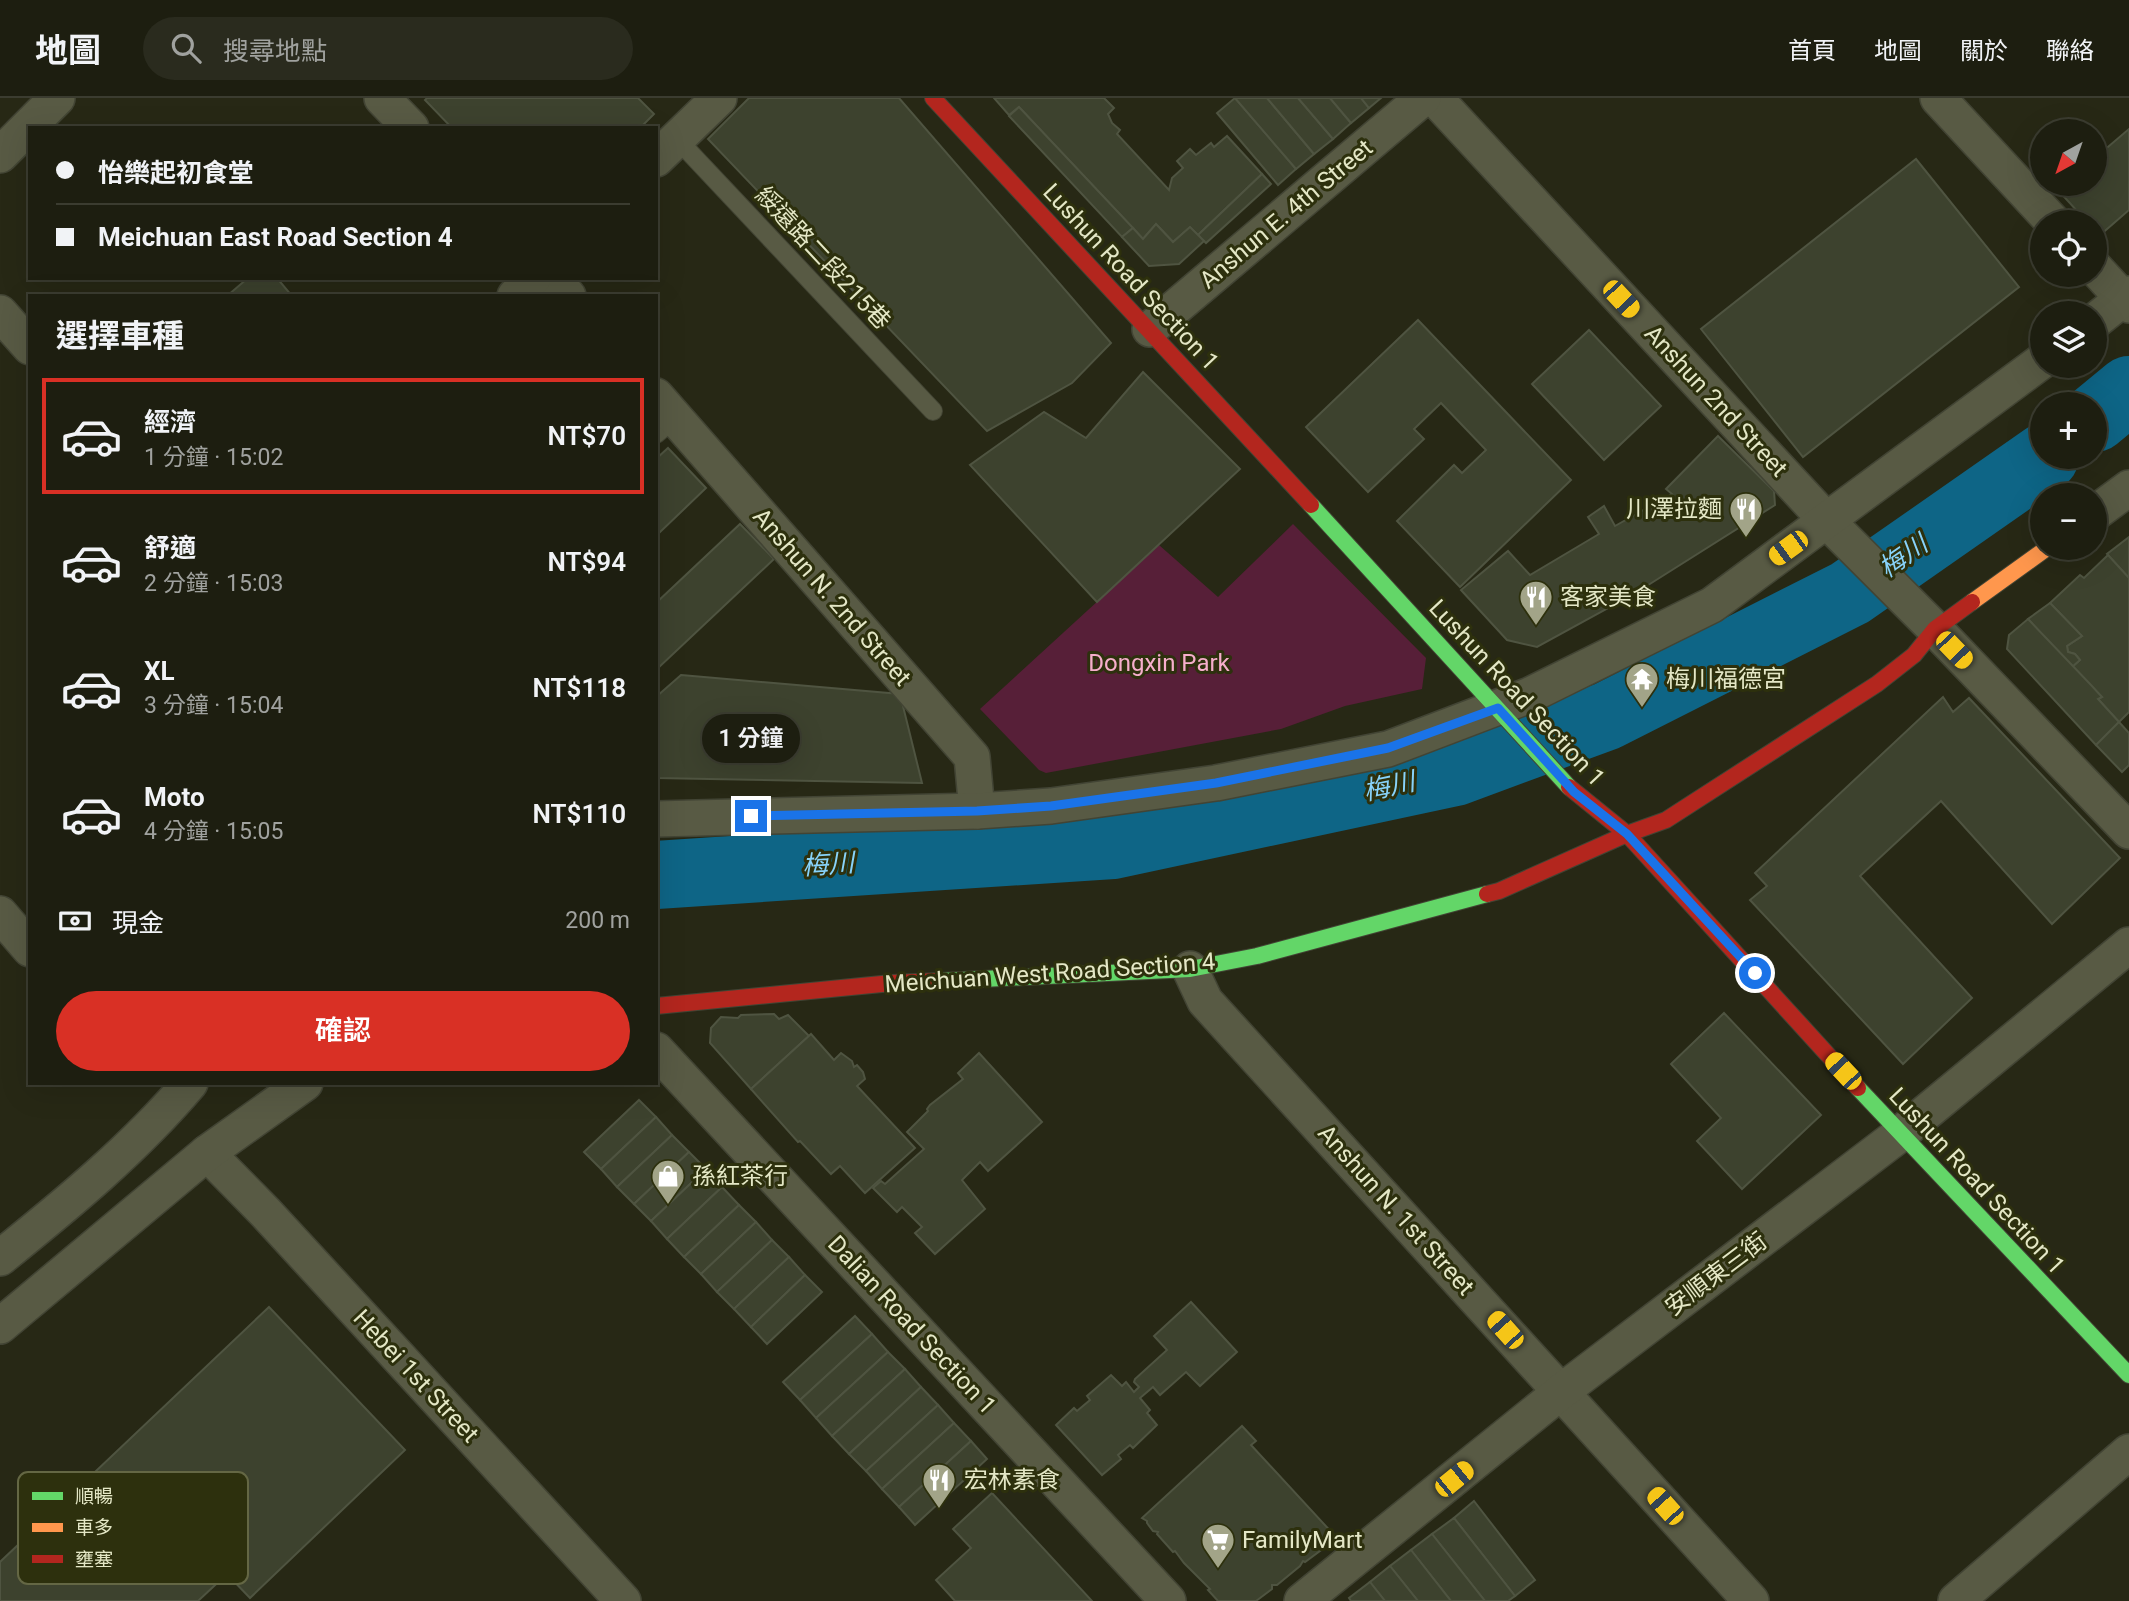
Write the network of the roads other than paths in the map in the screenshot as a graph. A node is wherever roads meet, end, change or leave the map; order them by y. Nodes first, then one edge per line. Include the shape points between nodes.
1 (57, 98) edge
2 (383, 98) edge
3 (719, 98) edge
4 (933, 98) edge
5 (1423, 98) edge
6 (1435, 98) edge
7 (1938, 98) edge
8 (29, 126) edge
9 (409, 126) edge
10 (28, 127) edge
11 (667, 149) edge
12 (0, 155) edge
13 (2042, 210) edge
14 (531, 280) edge
15 (554, 280) edge
16 (2107, 280) edge
17 (517, 294) edge
18 (566, 294) edge
19 (2127, 300) edge
20 (0, 313) edge
21 (2107, 313) edge
22 (1150, 329) junction
23 (28, 345) edge
24 (2030, 370) edge
25 (933, 411) dead end
26 (663, 416) edge
27 (2129, 488) edge
28 (2107, 504) edge
29 (1826, 520) junction
30 (2030, 560) edge
31 (1935, 629) junction
32 (1498, 708) junction
33 (977, 811) junction
34 (658, 819) edge
35 (2129, 831) edge
36 (1627, 834) junction
37 (0, 914) edge
38 (2129, 946) edge
39 (28, 947) edge
40 (1190, 969) junction
41 (658, 1006) edge
42 (658, 1052) edge
43 (259, 1085) edge
44 (302, 1085) edge
45 (170, 1090) edge
46 (1900, 1134) junction
47 (207, 1153) junction
48 (0, 1258) edge
49 (0, 1326) edge
50 (2129, 1375) edge
51 (1562, 1391) junction
52 (2129, 1452) edge
53 (622, 1601) edge
54 (1168, 1601) edge
55 (1302, 1601) edge
56 (1751, 1601) edge
57 (1955, 1601) edge

1 - 8 street
2 - 9 street
3 - 11 street
4 - 22 street, Lushun Road Section 1
5 - 22 street, Anshun E. 4th Street
6 - 29 street, Anshun 2nd Street
7 - 13 street
10 - 12 street
11 - 25 lane, 綏遠路二段215巷
14 - 17 street
15 - 18 street
16 - 19 street
19 - 21 street
20 - 23 street
22 - 32 street, Lushun Road Section 1
24 - 29 street
26 - 33 street, Anshun N. 2nd Street via 972,757
27 - 28 street
29 - 31 street, Anshun 2nd Street
29 - 32 street via 1712,605
30 - 31 street, Meichuan West Road Section 4
31 - 35 street, Anshun 2nd Street
31 - 36 street, Meichuan West Road Section 4 via 1914,655 1877,684 1666,820
32 - 33 street via 1388,748 1216,783 1051,806
32 - 36 street, Lushun Road Section 1 via 1574,792
33 - 34 street
36 - 40 street, Meichuan West Road Section 4 via 1500,891 1257,956
36 - 46 street, Lushun Road Section 1
37 - 39 street
38 - 46 street, 安順東三街
40 - 41 street, Meichuan West Road Section 4 via 892,983
40 - 51 street, Anshun N. 1st Street via 1205,1001
42 - 54 street, Dalian Road Section 1
43 - 47 street
44 - 47 street
45 - 48 street via 83,1190
46 - 50 street, Lushun Road Section 1
46 - 51 street, 安順東三街
47 - 49 street
47 - 53 street, Hebei 1st Street
51 - 55 street, 安順東三街
51 - 56 street, Anshun N. 1st Street
52 - 57 street

